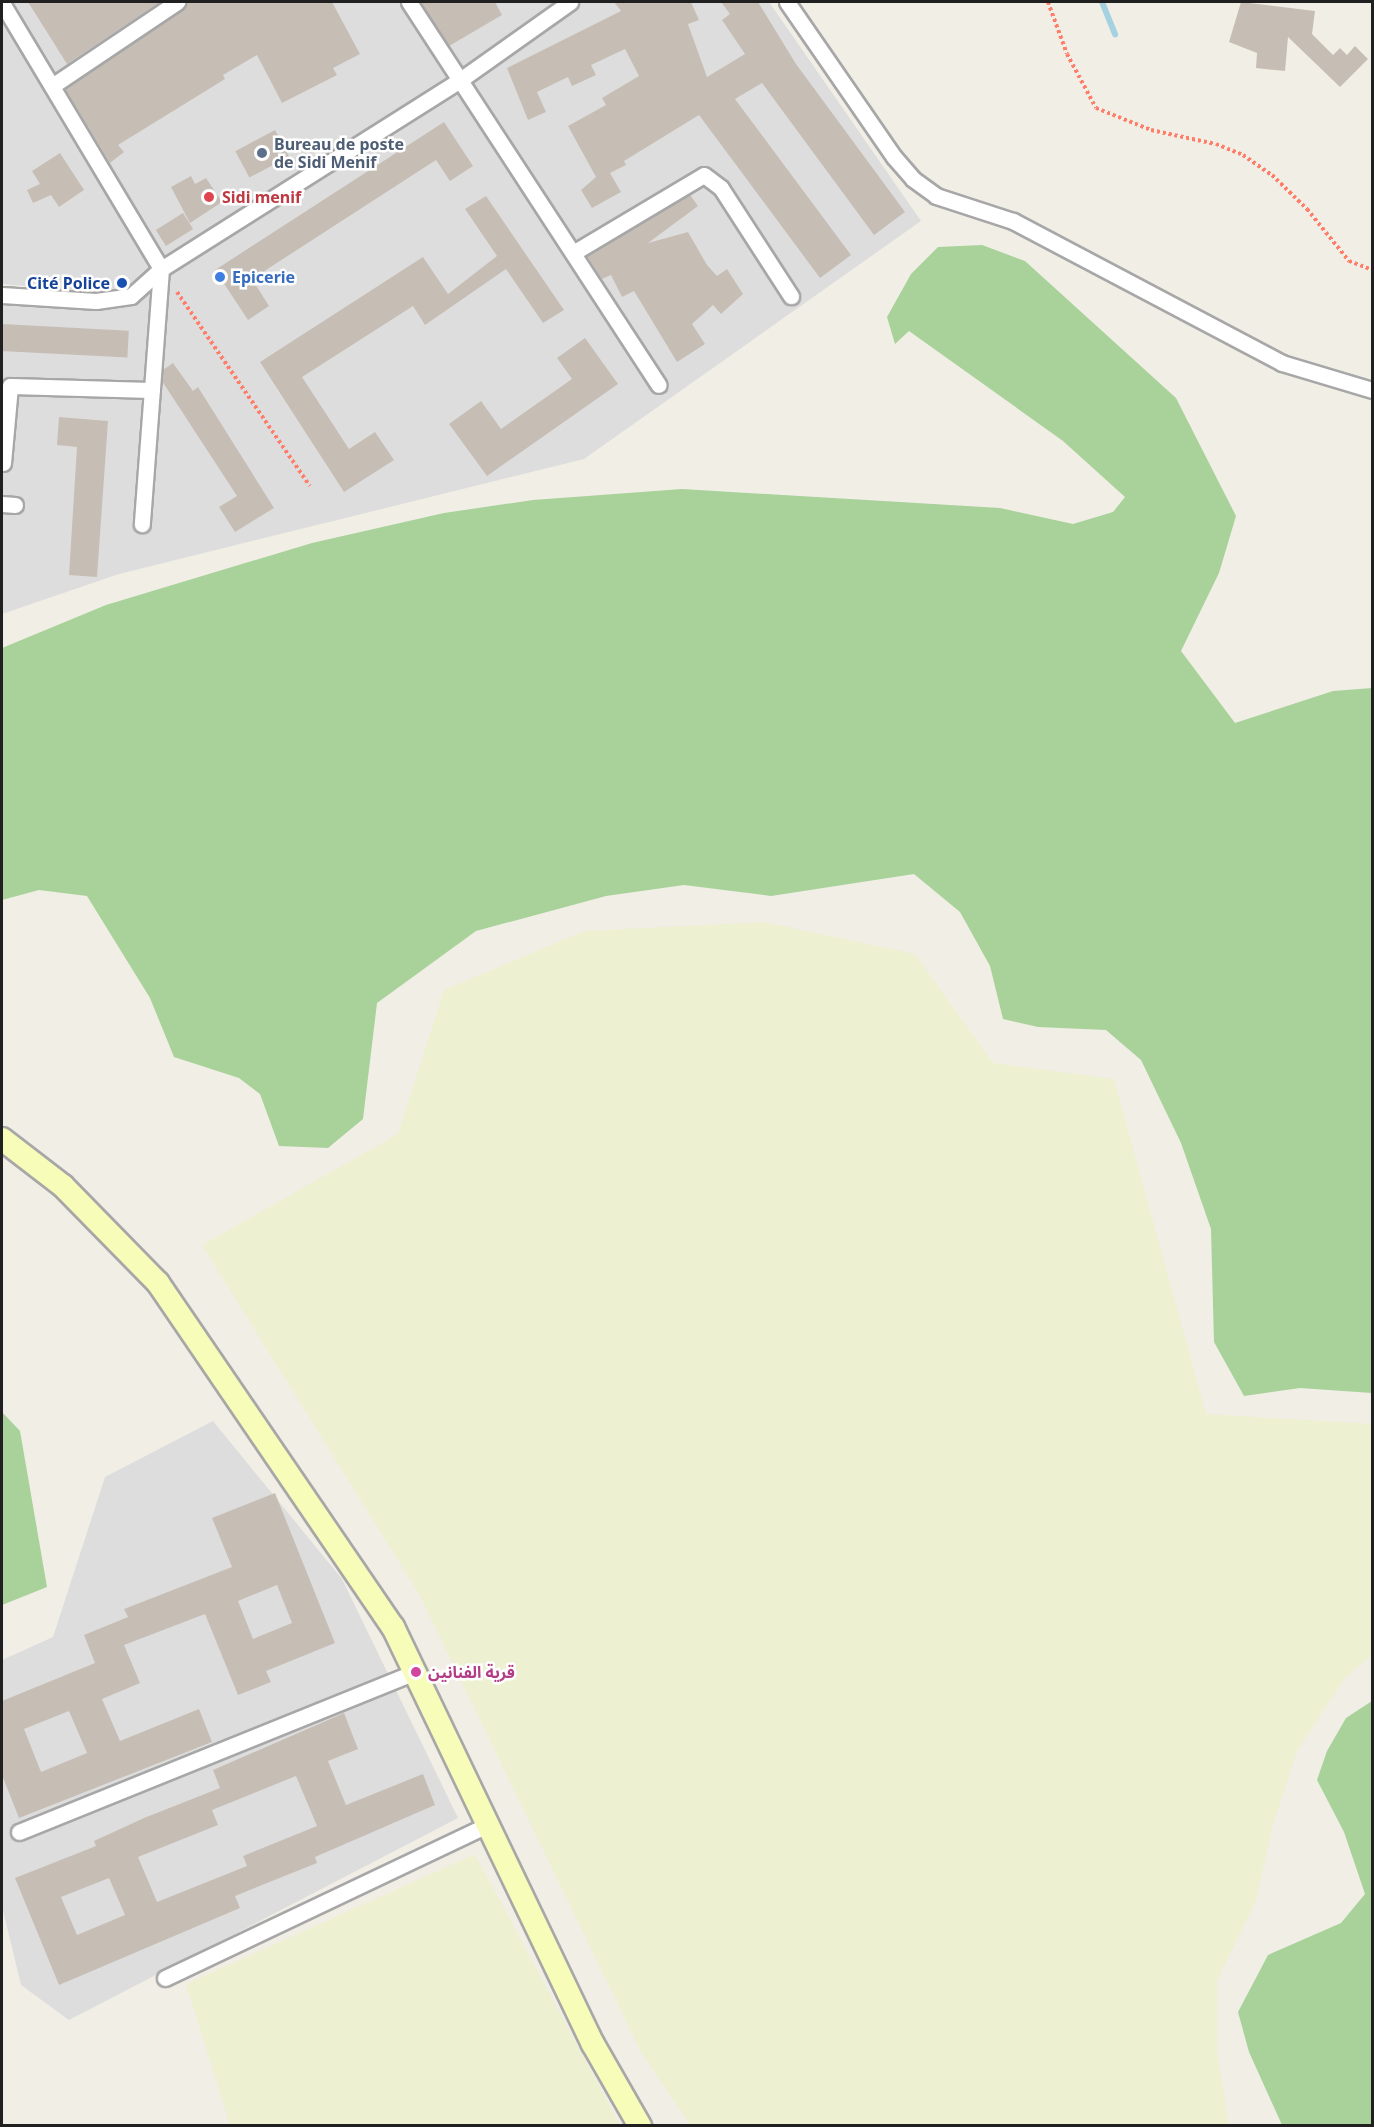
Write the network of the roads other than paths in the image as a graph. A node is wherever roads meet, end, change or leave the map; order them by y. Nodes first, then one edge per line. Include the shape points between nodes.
1 (177, 2) edge
2 (409, 2) edge
3 (570, 2) edge
4 (788, 2) edge
5 (2, 3) edge
6 (460, 80) junction
7 (52, 86) junction
8 (573, 253) junction
9 (161, 269) junction
10 (2, 296) edge
11 (791, 296) dead end
12 (660, 385) dead end
13 (152, 390) junction
14 (1372, 390) edge
15 (3, 463) edge
16 (142, 524) dead end
17 (2, 1139) edge
18 (415, 1672) junction
19 (489, 1824) junction
20 (19, 1832) dead end
21 (165, 1978) dead end
22 (640, 2126) edge

1 - 7 street
2 - 6 street
3 - 6 street
4 - 14 street via 894,157 913,179 936,196 1013,220 1282,363
5 - 7 street
6 - 8 street
6 - 9 street
7 - 9 street
8 - 11 street via 704,175 721,188
8 - 12 street
9 - 10 street via 131,296 96,301
9 - 13 street
13 - 15 street via 10,386
13 - 16 street
17 - 18 main road via 63,1186 158,1283 393,1627
18 - 19 main road
18 - 20 street
19 - 21 street
19 - 22 main road via 592,2044

